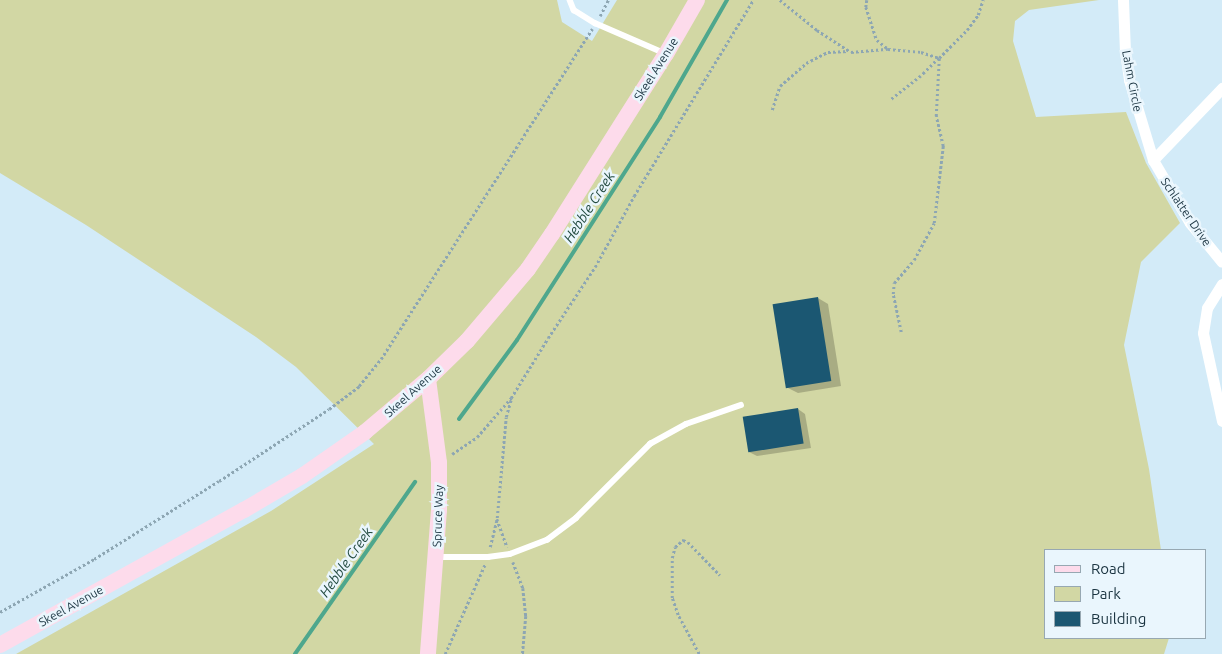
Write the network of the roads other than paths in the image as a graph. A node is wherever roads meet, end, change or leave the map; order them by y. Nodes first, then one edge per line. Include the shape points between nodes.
1 (570, 0) edge
2 (697, 0) edge
3 (1123, 0) edge
4 (666, 54) junction
5 (1222, 88) edge
6 (1153, 160) junction
7 (1222, 262) edge
8 (1222, 284) edge
9 (428, 379) junction
10 (741, 405) dead end
11 (1222, 421) edge
12 (436, 557) junction
13 (0, 645) edge
14 (428, 654) edge

1 - 4 lane via 574,10 596,23
2 - 4 street, Skeel Avenue
3 - 6 street, Lahm Circle via 1129,80
4 - 9 street, Skeel Avenue via 528,269 467,340
5 - 6 street
6 - 7 street, Schlatter Drive via 1190,223
8 - 11 street via 1208,308 1204,333
9 - 12 street, Spruce Way via 439,464
9 - 13 street, Skeel Avenue via 365,432 302,476
10 - 12 lane via 686,424 650,444 576,518 547,540 510,554
12 - 14 street, Spruce Way

